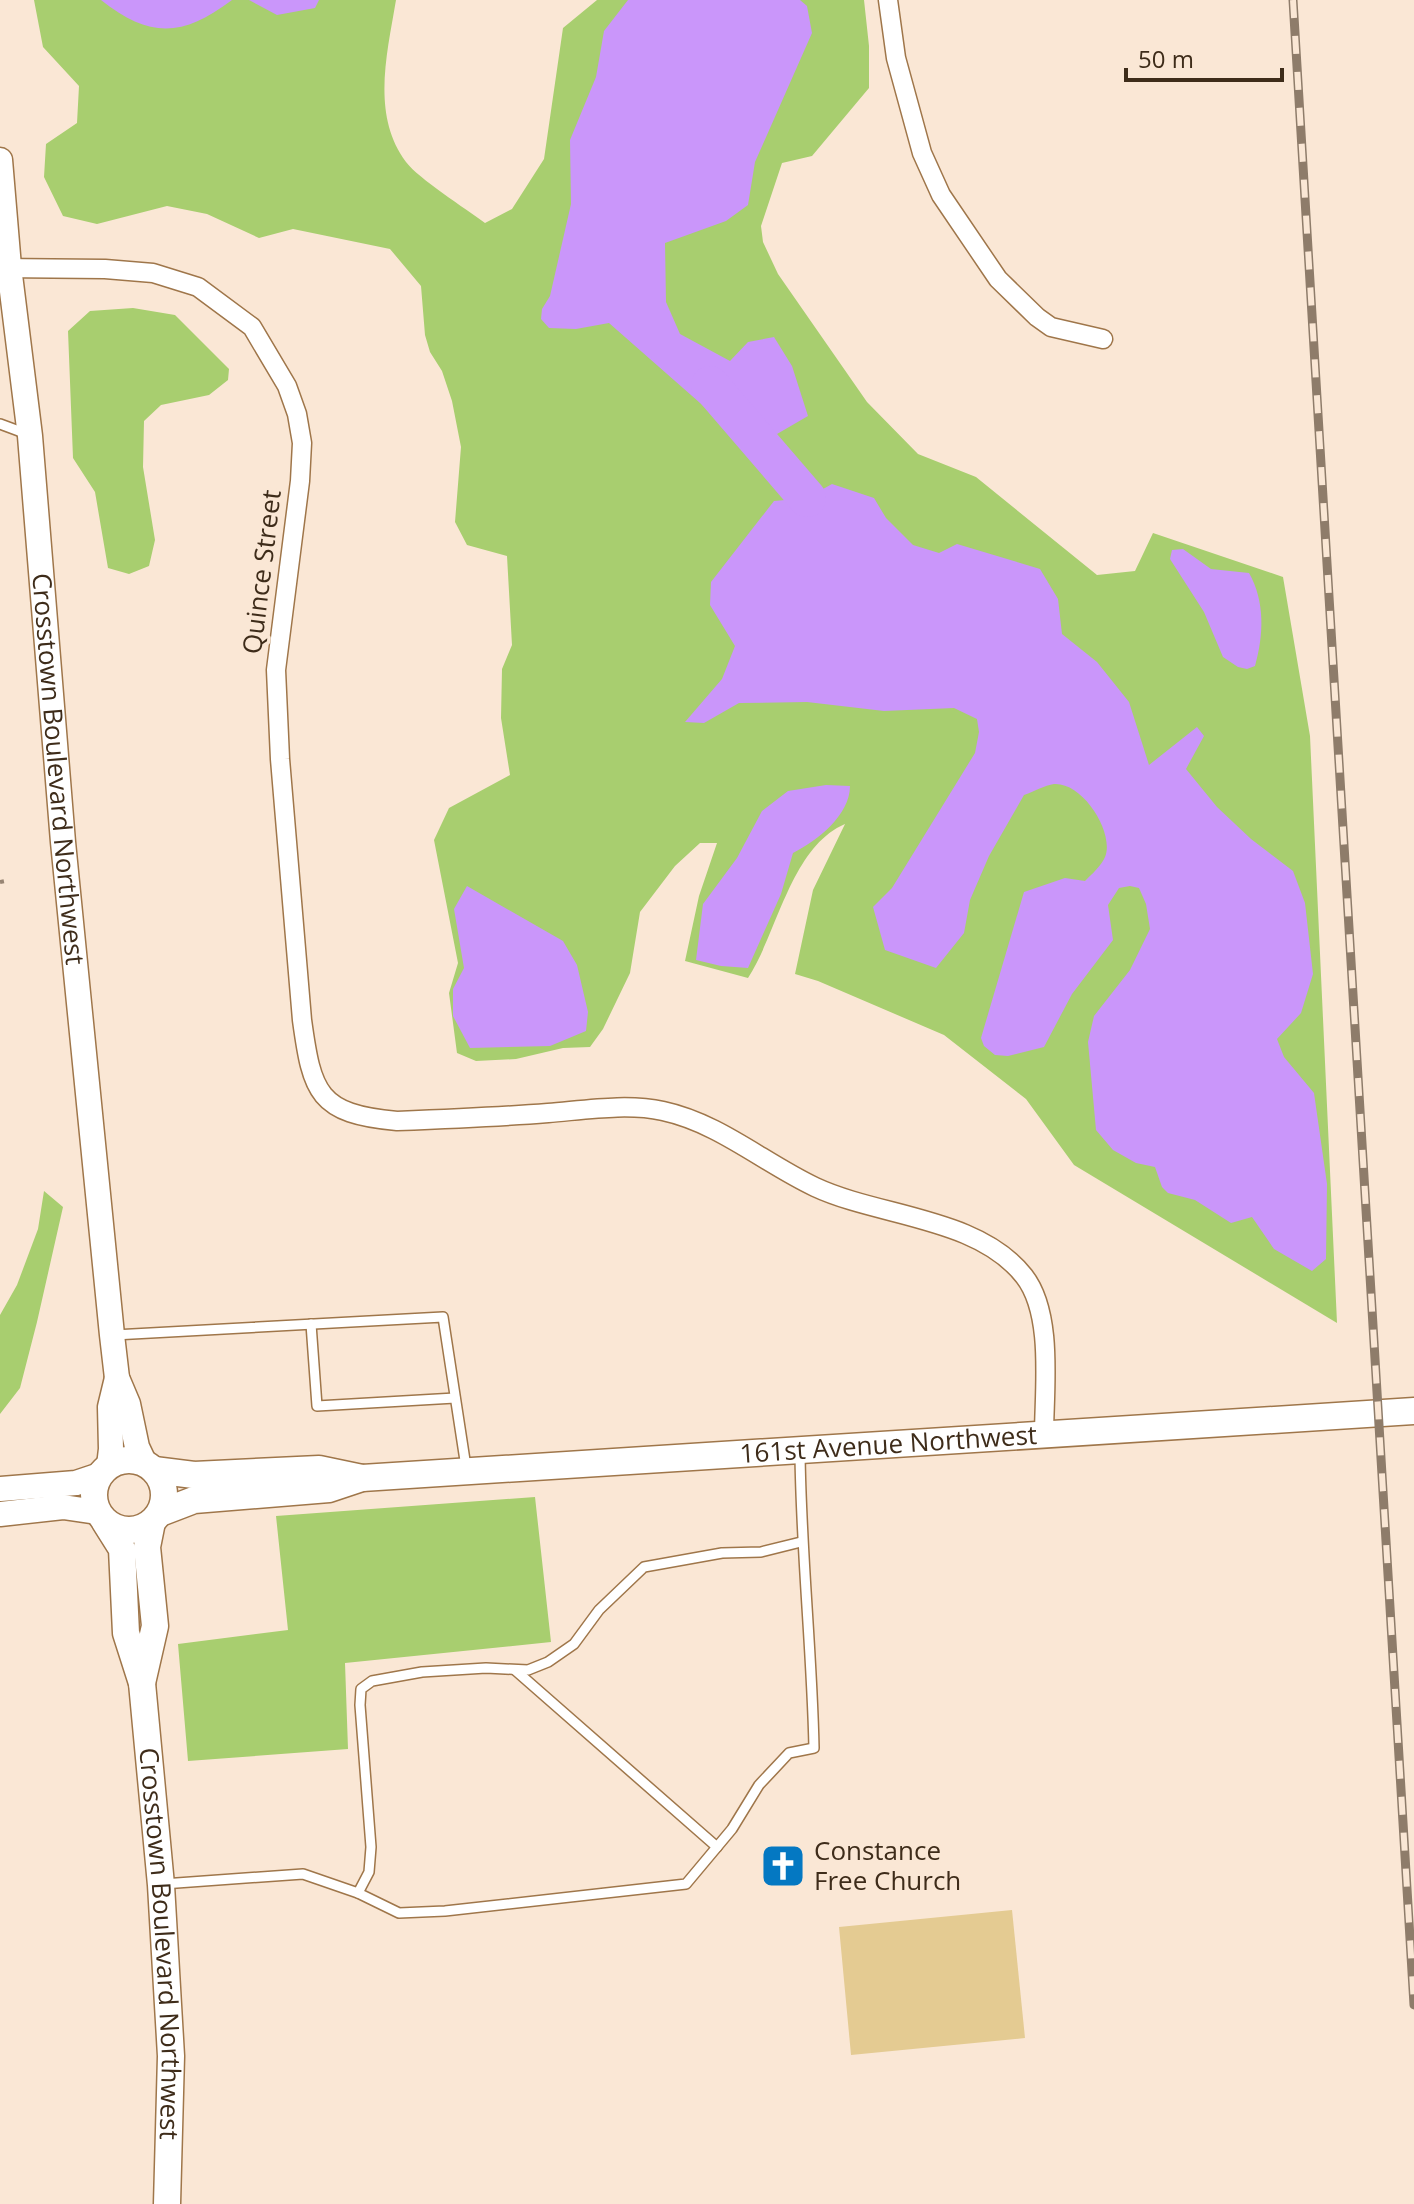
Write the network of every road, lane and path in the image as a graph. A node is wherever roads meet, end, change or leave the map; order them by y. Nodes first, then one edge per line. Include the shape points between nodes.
1 (888, 0) edge
2 (0, 160) edge
3 (4, 268) edge
4 (1103, 339) dead end
5 (0, 424) edge
6 (30, 436) junction
7 (311, 1324) junction
8 (112, 1335) junction
9 (117, 1378) junction
10 (455, 1398) junction
11 (1414, 1411) edge
12 (1044, 1436) junction
13 (800, 1449) junction
14 (150, 1467) junction
15 (104, 1470) junction
16 (466, 1471) junction
17 (362, 1478) junction
18 (0, 1489) edge
19 (0, 1514) edge
20 (101, 1517) junction
21 (156, 1518) junction
22 (801, 1542) junction
23 (514, 1669) junction
24 (142, 1683) junction
25 (717, 1847) junction
26 (161, 1885) junction
27 (358, 1893) junction
28 (167, 2204) edge

1 - 4 street via 896,58 922,153 941,195 998,279 1037,317 1051,327
2 - 3 street, Crosstown Boulevard Northwest
3 - 6 street, Crosstown Boulevard Northwest
3 - 12 street, Quince Street via 153,273 198,287 252,327 287,386 302,443 280,639 280,759 302,1020 317,1090 337,1107 365,1118 397,1121 605,1109 663,1111 704,1124 815,1187 951,1229 1007,1257 1026,1278 1039,1306
5 - 6 lane
6 - 8 street, Crosstown Boulevard Northwest via 63,842
7 - 8 lane
7 - 10 lane via 443,1317
7 - 10 lane via 317,1406
8 - 9 street, Crosstown Boulevard Northwest
9 - 14 street, Crosstown Boulevard Northwest via 137,1447
9 - 15 street, Crosstown Boulevard Northwest
10 - 16 lane
11 - 12 main road, 161st Avenue Northwest
12 - 13 main road, 161st Avenue Northwest
13 - 16 main road, 161st Avenue Northwest
13 - 22 lane
14 - 15 main road via 121,1460
14 - 17 main road, 161st Avenue Northwest via 194,1475 319,1469
14 - 21 main road via 164,1491
15 - 18 street via 76,1483
15 - 20 main road via 93,1499
16 - 17 main road, 161st Avenue Northwest
17 - 21 main road, 161st Avenue Northwest via 329,1489 194,1500
19 - 20 street via 63,1507
20 - 21 main road via 129,1530
20 - 24 main road, Crosstown Boulevard Northwest via 122,1549 126,1633
21 - 24 main road, Crosstown Boulevard Northwest via 147,1547 155,1626
22 - 23 lane via 644,1567 599,1610 574,1644 548,1662
22 - 25 lane via 814,1748 789,1753 759,1785
23 - 25 lane
23 - 27 lane via 422,1672 372,1681 361,1689 371,1847 369,1872
24 - 26 main road, Crosstown Boulevard Northwest
25 - 27 lane via 686,1884 399,1913
26 - 27 lane via 303,1874
26 - 28 main road, Crosstown Boulevard Northwest via 171,2056

